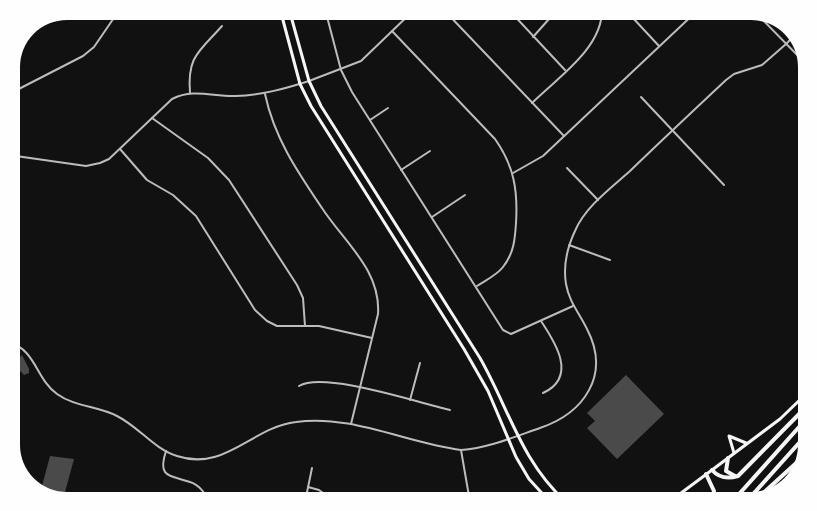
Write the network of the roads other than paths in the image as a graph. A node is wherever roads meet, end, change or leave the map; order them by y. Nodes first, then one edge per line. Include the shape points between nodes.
1 (112, 20) edge
2 (283, 20) edge
3 (292, 20) edge
4 (329, 20) edge
5 (404, 20) edge
6 (453, 20) edge
7 (519, 20) edge
8 (549, 20) edge
9 (601, 20) edge
10 (635, 20) edge
11 (687, 20) edge
12 (764, 22) edge
13 (222, 26) dead end
14 (392, 31) junction
15 (534, 36) junction
16 (790, 40) edge
17 (786, 44) junction
18 (659, 46) junction
19 (795, 53) edge
20 (341, 70) junction
21 (565, 70) junction
22 (309, 81) junction
23 (300, 84) junction
24 (20, 88) edge
25 (190, 93) junction
26 (265, 94) junction
27 (641, 97) dead end
28 (532, 103) junction
29 (388, 108) dead end
30 (152, 118) junction
31 (370, 120) junction
32 (672, 131) junction
33 (564, 136) junction
34 (120, 148) junction
35 (430, 152) dead end
36 (20, 156) edge
37 (567, 168) dead end
38 (401, 170) junction
39 (513, 173) junction
40 (724, 185) dead end
41 (465, 195) dead end
42 (598, 200) junction
43 (432, 217) junction
44 (569, 245) junction
45 (610, 260) dead end
46 (476, 287) junction
47 (573, 306) junction
48 (541, 321) junction
49 (305, 326) junction
50 (372, 338) junction
51 (20, 348) edge
52 (420, 363) dead end
53 (299, 386) dead end
54 (360, 388) junction
55 (543, 393) dead end
56 (410, 400) junction
57 (798, 402) edge
58 (450, 410) dead end
59 (798, 415) edge
60 (351, 425) junction
61 (798, 428) edge
62 (517, 436) junction
63 (508, 439) junction
64 (747, 443) junction
65 (798, 444) edge
66 (461, 450) junction
67 (166, 451) junction
68 (735, 453) junction
69 (728, 458) junction
70 (312, 468) dead end
71 (791, 468) edge
72 (712, 470) junction
73 (706, 474) junction
74 (738, 476) junction
75 (770, 487) edge
76 (308, 488) junction
77 (756, 491) edge
78 (203, 492) edge
79 (307, 492) edge
80 (322, 492) edge
81 (468, 492) edge
82 (541, 492) edge
83 (556, 492) edge
84 (682, 492) edge
85 (714, 492) edge
86 (741, 492) edge

1 - 24 street via 83,56
2 - 23 main road
3 - 22 main road
4 - 20 street
5 - 14 street
6 - 28 street
7 - 15 street
8 - 15 street
9 - 21 street via 594,40
10 - 18 street
11 - 18 street
12 - 17 street
13 - 25 street via 191,61
14 - 20 street via 361,62
14 - 39 street via 495,139 508,157
15 - 21 street
16 - 17 street
17 - 19 street
17 - 32 street via 762,65 726,80
18 - 33 street
20 - 22 street
20 - 31 street
21 - 28 street
22 - 23 street
22 - 62 main road via 480,358
23 - 26 street
23 - 63 main road via 324,129 464,349 488,391
25 - 26 street
25 - 30 street via 172,99
26 - 50 street via 280,143 374,280 379,298
27 - 32 street
28 - 33 street
29 - 31 street
30 - 34 street
30 - 49 street via 208,158 229,180 297,285 303,298
31 - 38 street
32 - 40 street
32 - 42 street
33 - 39 street via 533,164
34 - 36 street via 109,159 90,166
34 - 49 street via 147,180 173,195 196,216 258,314 277,326
35 - 38 street
37 - 42 street
38 - 43 street
39 - 46 street via 518,194 512,254 503,267
41 - 43 street
42 - 44 street via 576,228
43 - 46 street
44 - 45 street
44 - 47 street via 565,269
46 - 48 street via 506,333
47 - 48 street
47 - 62 street via 594,349 596,365 590,388 580,405 566,417
48 - 55 street via 557,345 562,370 556,385
49 - 50 street via 334,328
50 - 54 street
51 - 67 street via 57,394 118,416
52 - 56 street
53 - 54 street via 307,381
54 - 56 street
54 - 60 street
56 - 58 street
57 - 64 main road
59 - 74 highway
60 - 66 street
60 - 67 street via 310,420 274,426 234,452 211,459 187,459
61 - 86 highway
62 - 63 street
62 - 83 main road via 540,476
63 - 66 street
63 - 82 main road via 529,479
64 - 68 main road
64 - 68 main road via 729,436
65 - 77 highway
66 - 81 street
67 - 78 street via 162,463 165,472
68 - 69 main road
69 - 72 main road
69 - 74 highway via 726,471
70 - 76 street
71 - 75 highway
72 - 73 main road
72 - 74 highway via 728,478
73 - 84 main road
73 - 85 highway
76 - 79 street
76 - 80 street

